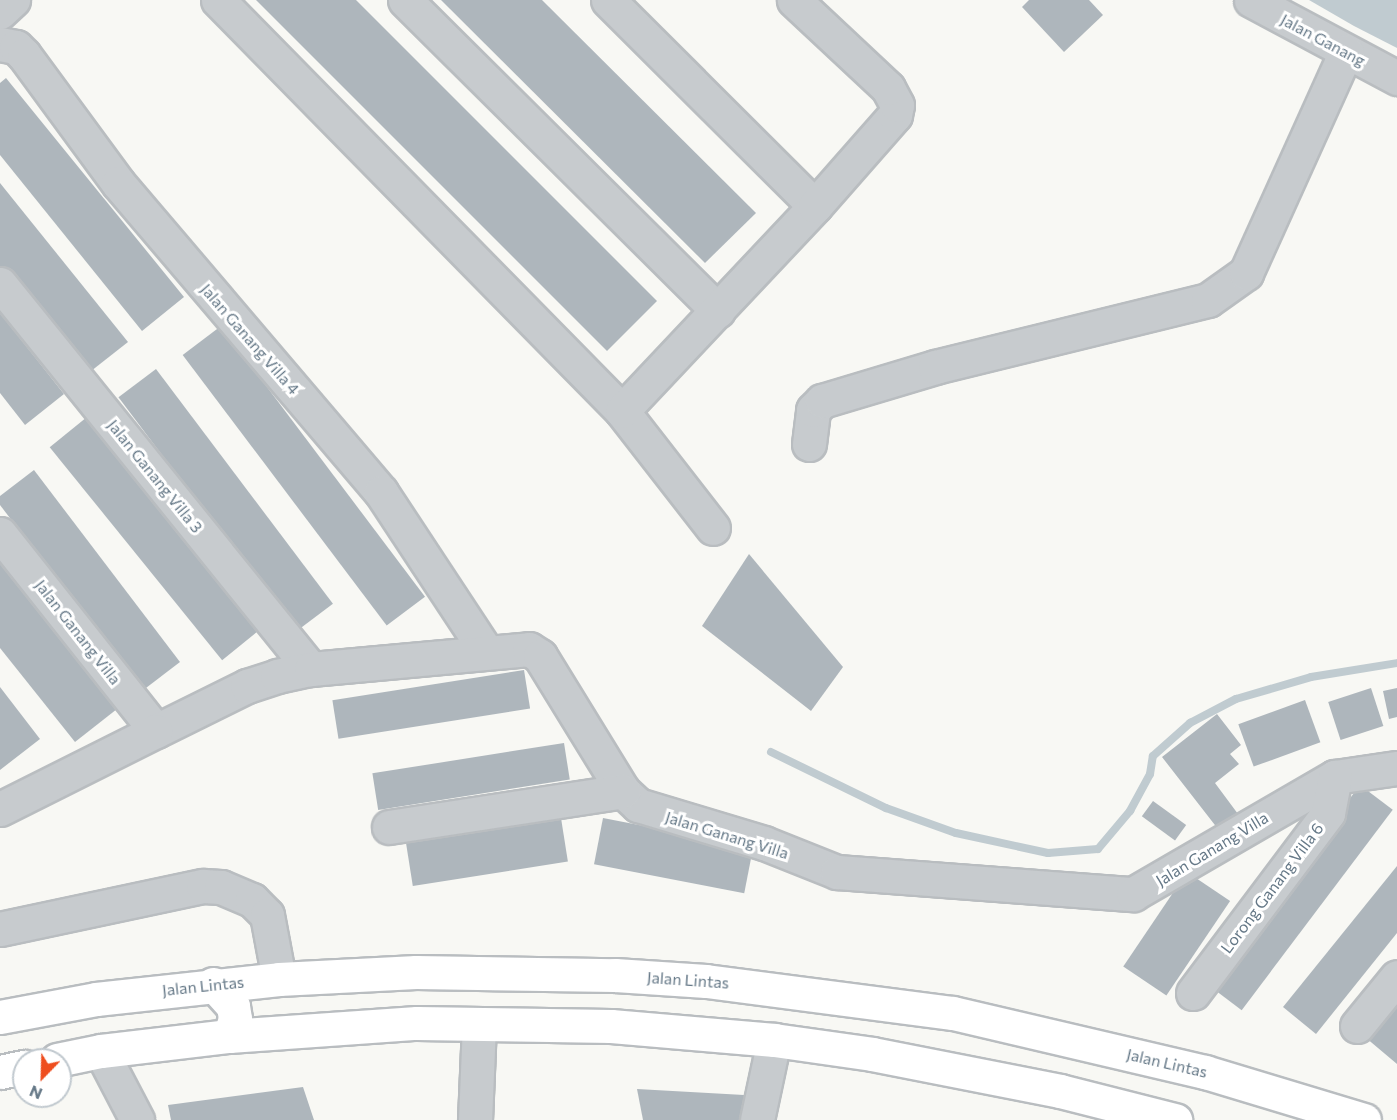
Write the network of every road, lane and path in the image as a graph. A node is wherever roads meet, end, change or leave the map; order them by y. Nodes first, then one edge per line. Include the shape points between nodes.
1 (13, 0) edge
2 (218, 0) edge
3 (405, 0) edge
4 (608, 0) edge
5 (794, 0) edge
6 (1251, 0) edge
7 (0, 12) edge
8 (0, 44) edge
9 (1346, 52) junction
10 (1397, 78) edge
11 (816, 206) junction
12 (0, 284) edge
13 (718, 311) junction
14 (622, 411) junction
15 (809, 444) dead end
16 (713, 528) dead end
17 (0, 534) edge
18 (486, 651) junction
19 (311, 669) junction
20 (156, 731) junction
21 (1397, 768) edge
22 (1335, 777) junction
23 (623, 791) junction
24 (3, 803) edge
25 (389, 827) dead end
26 (0, 929) edge
27 (1397, 977) edge
28 (279, 979) junction
29 (213, 984) junction
30 (1193, 993) dead end
31 (0, 1017) edge
32 (479, 1024) junction
33 (1357, 1026) dead end
34 (229, 1036) junction
35 (774, 1040) junction
36 (100, 1050) junction
37 (72, 1057) edge
38 (137, 1120) edge
39 (475, 1120) edge
40 (757, 1120) edge
41 (1175, 1120) edge
42 (1364, 1120) edge

1 - 7 street
2 - 14 street
3 - 13 street
4 - 11 street
5 - 11 street via 888,88 897,105 890,124
6 - 9 street, Jalan Ganang
8 - 18 street, Jalan Ganang Villa 4 via 16,47 24,55 118,183 381,492
9 - 10 street, Jalan Ganang
9 - 15 street via 1246,273 1208,300 935,367 822,401 813,410
11 - 13 street
12 - 19 street, Jalan Ganang Villa 3
13 - 14 street
14 - 16 street
17 - 20 street, Jalan Ganang Villa
18 - 19 street, Jalan Ganang Villa
18 - 23 street, Jalan Ganang Villa via 529,649 540,656
19 - 20 street, Jalan Ganang Villa via 247,686
20 - 24 street, Jalan Ganang Villa
21 - 22 street, Jalan Ganang Villa
22 - 23 street, Jalan Ganang Villa via 1148,888 1115,896 837,872 764,843 657,813 638,805
22 - 30 street, Lorong Ganang Villa 6 via 1328,813
23 - 25 street
26 - 28 street via 203,886 221,887 252,900 267,915
27 - 33 street
28 - 29 highway, Jalan Lintas
28 - 42 highway, Jalan Lintas via 416,972 615,975 814,993 964,1016 1205,1072
29 - 31 highway, Jalan Lintas via 96,999
29 - 34 highway via 233,1006 235,1019
32 - 34 highway via 417,1023
32 - 35 highway via 611,1026
32 - 39 street
34 - 36 highway
35 - 40 street
35 - 41 highway via 944,1066
36 - 37 highway
36 - 38 street

